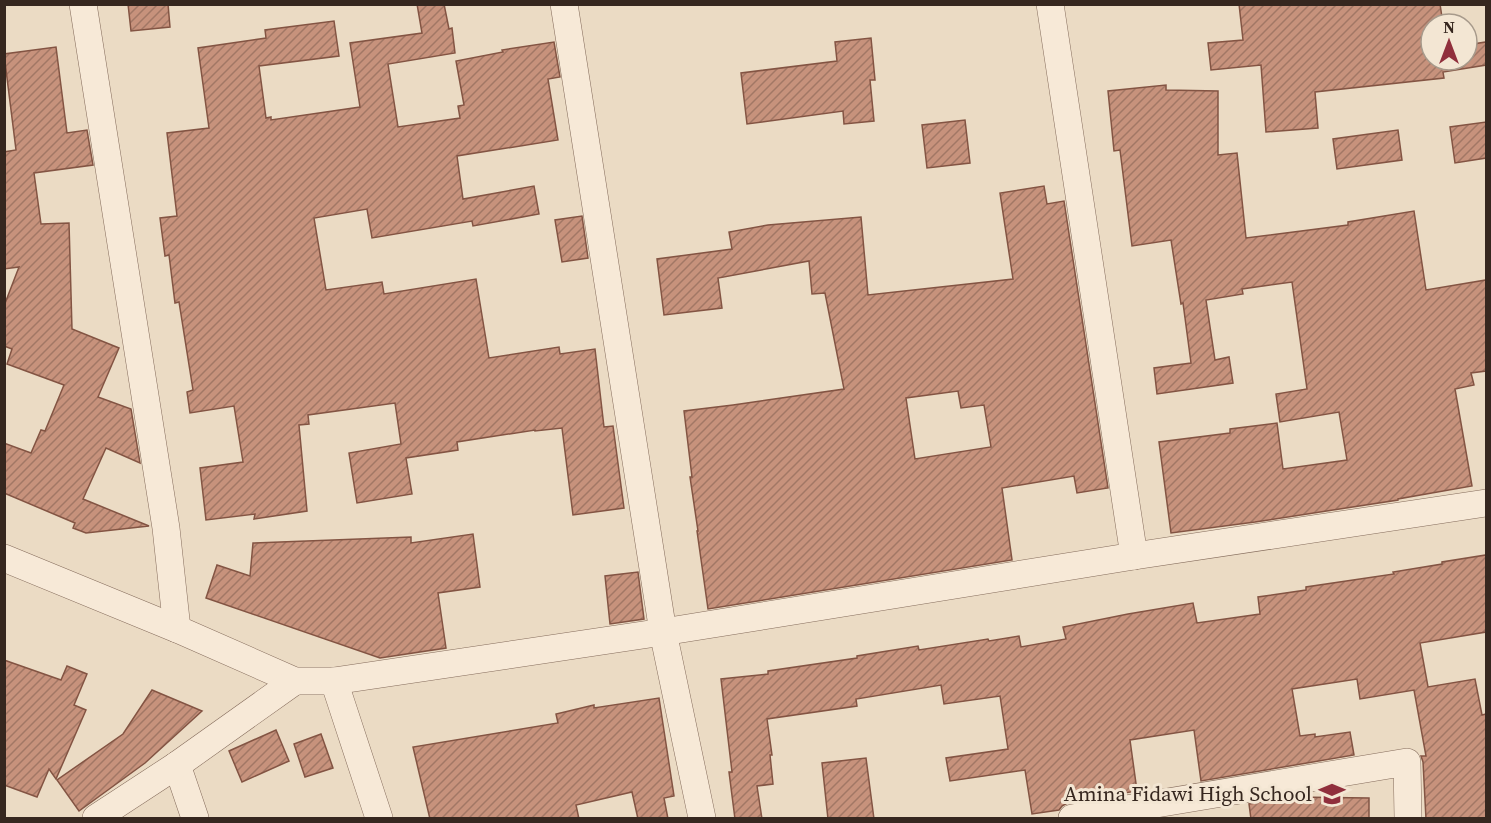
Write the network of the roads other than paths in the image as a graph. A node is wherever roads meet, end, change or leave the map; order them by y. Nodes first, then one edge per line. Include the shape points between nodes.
1 (83, 4) edge
2 (564, 4) edge
3 (1050, 4) edge
4 (1486, 503) edge
5 (1134, 556) junction
6 (4, 558) edge
7 (177, 629) junction
8 (663, 632) junction
9 (296, 681) junction
10 (334, 681) junction
11 (177, 765) junction
12 (96, 819) edge
13 (195, 819) edge
14 (379, 819) edge
15 (702, 819) edge
16 (1072, 819) edge
17 (1408, 819) edge

1 - 7 street via 166,528
2 - 8 street
3 - 5 street
4 - 5 street
5 - 8 street
6 - 7 street
7 - 9 street
8 - 10 street
8 - 15 street
9 - 10 street
9 - 11 street
10 - 14 street
11 - 12 street
11 - 13 street
16 - 17 street via 1407,762

